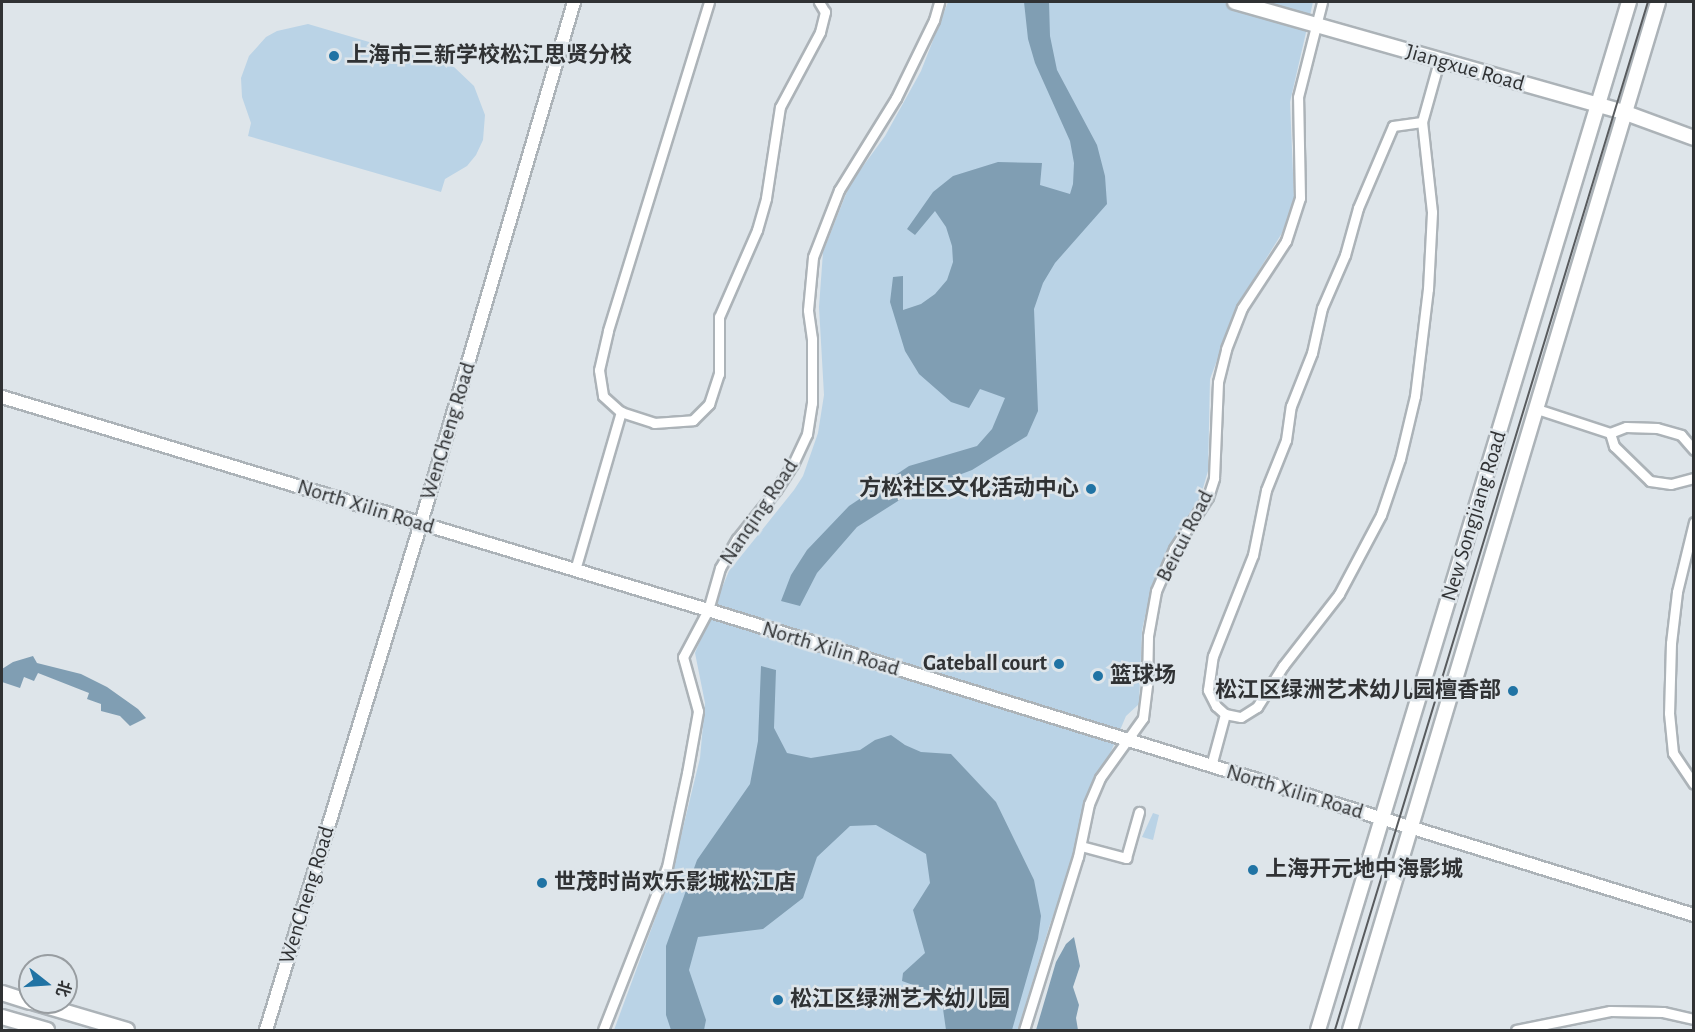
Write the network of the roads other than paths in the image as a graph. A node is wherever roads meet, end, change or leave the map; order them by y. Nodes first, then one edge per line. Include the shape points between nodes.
1 (574, 2) edge
2 (709, 2) edge
3 (819, 2) edge
4 (939, 2) edge
5 (1235, 2) edge
6 (1322, 2) edge
7 (1629, 2) edge
8 (1658, 2) edge
9 (1315, 26) junction
10 (1439, 61) junction
11 (1598, 106) junction
12 (1626, 113) junction
13 (1422, 122) junction
14 (1694, 138) edge
15 (2, 397) edge
16 (1537, 409) junction
17 (621, 412) junction
18 (1610, 433) junction
19 (1694, 450) edge
20 (1694, 478) edge
21 (1694, 522) edge
22 (421, 523) junction
23 (575, 570) junction
24 (708, 610) junction
25 (1225, 714) junction
26 (1126, 740) junction
27 (1210, 766) junction
28 (1694, 784) edge
29 (1139, 812) dead end
30 (1384, 819) junction
31 (1411, 828) junction
32 (1081, 846) junction
33 (1694, 915) edge
34 (2, 993) edge
35 (18, 998) edge
36 (72, 1014) edge
37 (2, 1017) edge
38 (1694, 1019) edge
39 (47, 1030) edge
40 (127, 1030) edge
41 (266, 1030) edge
42 (603, 1030) edge
43 (1024, 1030) edge
44 (1318, 1030) edge
45 (1350, 1030) edge
46 (1516, 1030) edge

1 - 22 street, WenCheng Road
2 - 17 street via 599,370 603,396
3 - 17 street via 825,12 820,32 780,107 757,230 719,317 719,374 710,404 693,420 654,423
4 - 24 street, Nanqing Road via 896,98 839,190 813,257 808,310 812,403 807,434 782,481 720,568
5 - 9 main road, Jiangxue Road
6 - 9 street, Beicui Road
7 - 11 main road, New Songjiang Road
8 - 12 main road, New Songjiang Road
9 - 10 main road, Jiangxue Road
9 - 26 street, Beicui Road via 1298,97 1300,198 1286,241 1242,308 1226,349 1218,382 1214,478 1208,497 1174,549 1156,591 1148,636 1143,718
10 - 11 main road, Jiangxue Road
10 - 13 street
11 - 12 main road, Jiangxue Road
11 - 30 main road, New Songjiang Road
12 - 14 main road, Jiangxue Road
12 - 16 main road, New Songjiang Road
13 - 25 street via 1393,126 1322,308 1312,353 1291,406 1283,449 1266,490 1253,555 1213,656 1208,690
13 - 25 street via 1432,212 1428,289 1415,396 1396,471 1381,515 1339,594 1283,666 1257,707 1241,717
15 - 22 street, North Xilin Road
16 - 18 street
16 - 31 main road, New Songjiang Road
17 - 23 street
18 - 19 street via 1634,426 1657,428 1681,435
18 - 20 street via 1614,446 1650,481 1671,484
21 - 28 street via 1677,592 1669,713 1673,753
22 - 23 street, North Xilin Road
22 - 41 street, WenCheng Road
23 - 24 street, North Xilin Road
24 - 26 street, North Xilin Road
24 - 42 street, Nanqing Road via 683,657 698,711 667,867
25 - 27 street
26 - 27 street, North Xilin Road
26 - 32 street, Beicui Road via 1100,778 1089,804
27 - 30 street, North Xilin Road
29 - 32 street via 1126,858
30 - 31 street, North Xilin Road
30 - 44 main road, New Songjiang Road
31 - 33 street, North Xilin Road
31 - 45 main road, New Songjiang Road
32 - 43 street, Beicui Road
34 - 35 main road
36 - 40 main road
37 - 39 main road
38 - 46 street via 1663,1012 1610,1011

